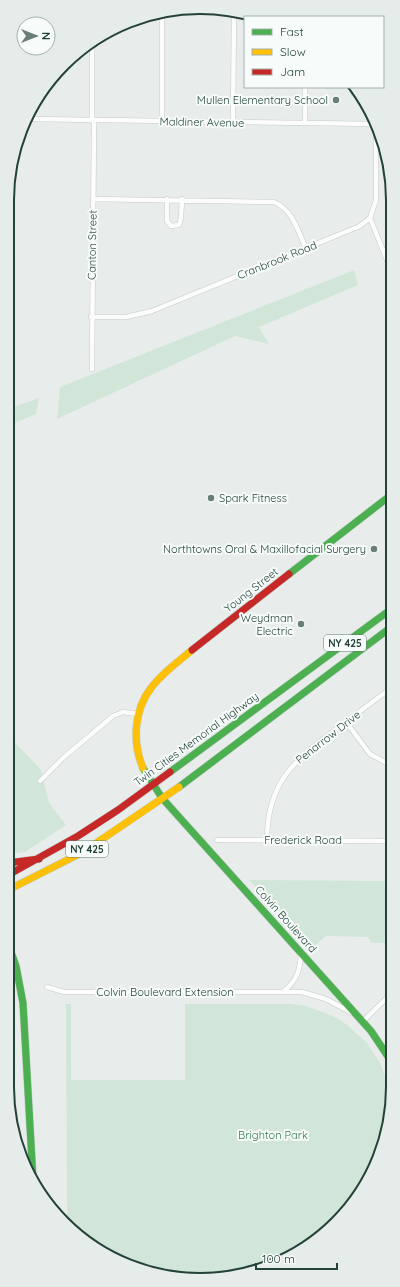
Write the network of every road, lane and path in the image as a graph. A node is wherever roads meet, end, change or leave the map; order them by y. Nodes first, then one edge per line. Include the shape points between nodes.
1 (162, 18) edge
2 (234, 18) edge
3 (92, 48) edge
4 (305, 88) edge
5 (32, 119) edge
6 (93, 121) junction
7 (162, 122) junction
8 (233, 122) junction
9 (305, 123) junction
10 (370, 124) edge
11 (376, 140) edge
12 (93, 199) junction
13 (167, 199) junction
14 (182, 199) junction
15 (370, 218) junction
16 (306, 249) junction
17 (386, 258) edge
18 (91, 317) junction
19 (92, 369) dead end
20 (386, 499) edge
21 (386, 613) edge
22 (386, 631) edge
23 (386, 691) edge
24 (138, 714) junction
25 (346, 722) junction
26 (386, 763) edge
27 (40, 781) dead end
28 (152, 785) junction
29 (162, 798) junction
30 (217, 840) dead end
31 (267, 840) junction
32 (386, 841) edge
33 (39, 859) junction
34 (14, 862) edge
35 (14, 872) edge
36 (14, 887) edge
37 (301, 952) junction
38 (14, 960) edge
39 (47, 987) dead end
40 (284, 991) junction
41 (386, 999) edge
42 (363, 1022) junction
43 (386, 1053) edge
44 (32, 1167) edge

1 - 7 street
2 - 8 street
3 - 6 street, Canton Street
4 - 9 street
5 - 6 street, Maldiner Avenue
6 - 7 street, Maldiner Avenue
6 - 12 street, Canton Street
7 - 8 street, Maldiner Avenue
8 - 9 street, Maldiner Avenue
9 - 10 street, Maldiner Avenue
11 - 15 street via 376,200
12 - 13 street
12 - 18 street, Canton Street
13 - 14 street
13 - 14 street via 167,220 175,227 182,218
14 - 16 street via 274,202 285,208 292,217
15 - 16 street, Cranbrook Road via 360,226
15 - 17 street
16 - 18 street, Cranbrook Road via 152,311 126,317
18 - 19 street, Canton Street
20 - 24 main road, Young Street via 199,644 150,689
21 - 28 main road, Twin Cities Memorial Highway / NY 425
22 - 29 main road, NY 425
23 - 25 street, Penarrow Drive
24 - 27 street via 122,712 113,716
24 - 28 main road, Young Street via 135,733 139,759
25 - 26 street via 370,754
25 - 31 street, Penarrow Drive via 306,751 281,780 269,810
28 - 29 main road, Young Street
28 - 33 main road, Twin Cities Memorial Highway / NY 425 via 78,836
29 - 36 main road, NY 425 via 83,852
29 - 37 main road, Colvin Boulevard
30 - 31 street, Frederick Road
31 - 32 street, Frederick Road
33 - 34 main road
33 - 35 main road, Twin Cities Memorial Highway / NY 425
37 - 40 street via 299,974
37 - 42 main road, Colvin Boulevard
38 - 44 main road via 22,1003
39 - 40 street, Colvin Boulevard Extension via 64,992
40 - 42 street, Colvin Boulevard Extension via 302,992 326,999
41 - 42 street
42 - 43 main road, Colvin Boulevard

